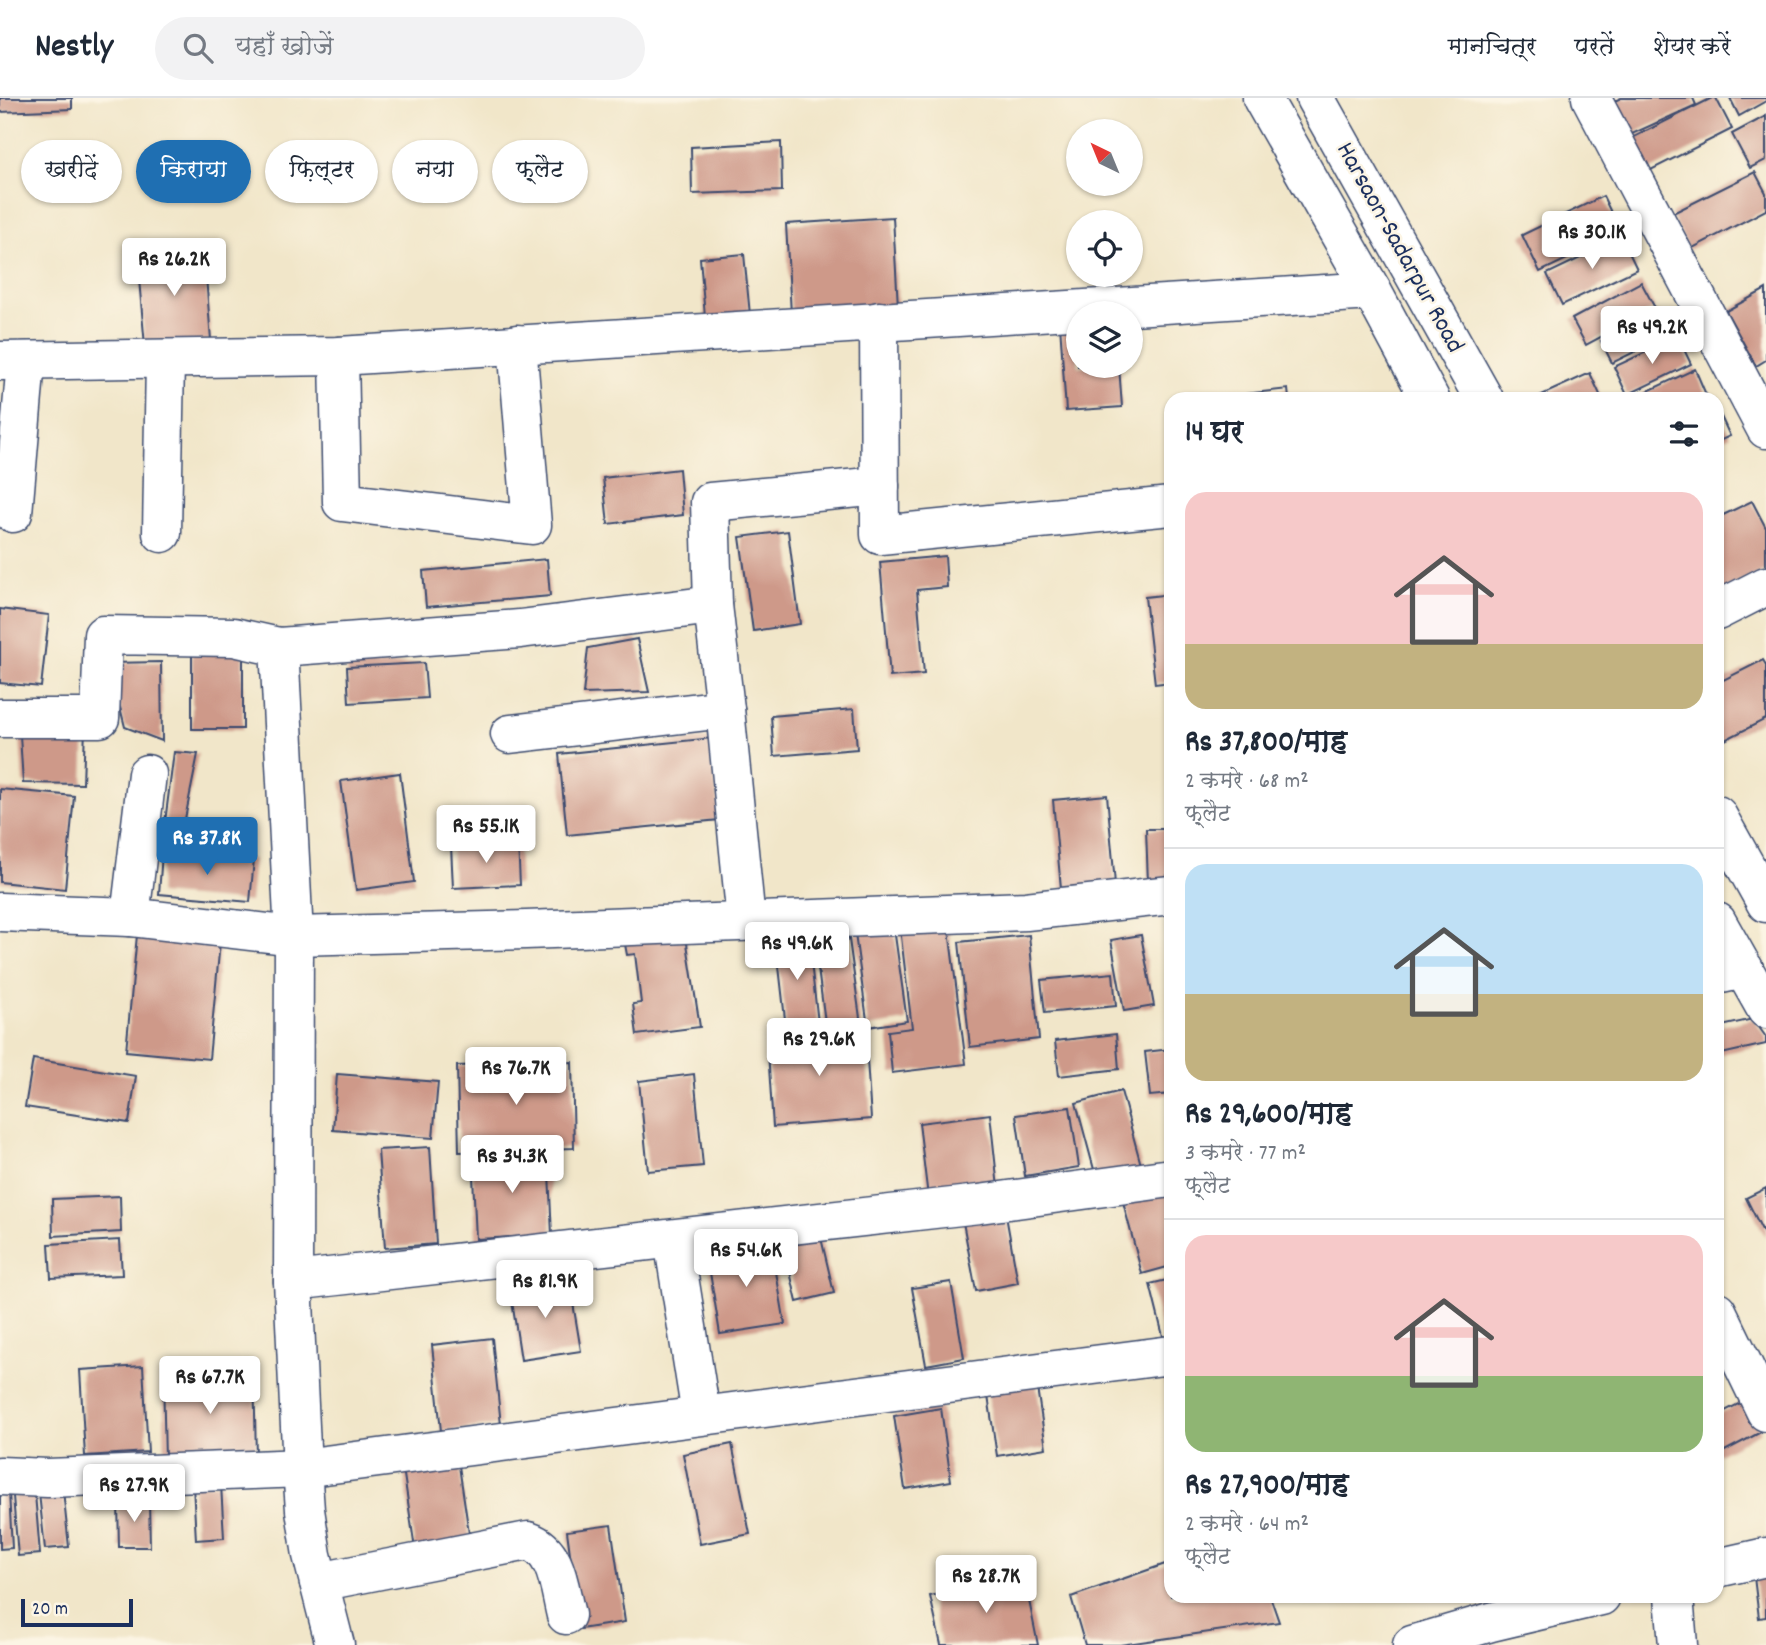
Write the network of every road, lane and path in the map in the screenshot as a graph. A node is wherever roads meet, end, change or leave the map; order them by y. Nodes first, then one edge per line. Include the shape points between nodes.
1 (1262, 98) edge
2 (1315, 98) edge
3 (1591, 98) edge
4 (1373, 291) junction
5 (879, 321) junction
6 (517, 344) junction
7 (339, 356) junction
8 (165, 359) junction
9 (13, 361) edge
10 (1426, 392) edge
11 (1480, 392) edge
12 (1766, 429) edge
13 (880, 486) junction
14 (1164, 507) edge
15 (13, 513) dead end
16 (162, 533) dead end
17 (1766, 586) edge
18 (713, 605) junction
19 (1724, 607) edge
20 (279, 647) junction
21 (725, 709) junction
22 (0, 718) edge
23 (510, 734) dead end
24 (147, 774) dead end
25 (1724, 828) edge
26 (1164, 896) edge
27 (1766, 903) edge
28 (0, 912) edge
29 (130, 917) junction
30 (746, 921) junction
31 (294, 936) junction
32 (1724, 949) edge
33 (1730, 972) edge
34 (1766, 1009) edge
35 (1164, 1179) edge
36 (673, 1238) junction
37 (293, 1281) junction
38 (1724, 1325) edge
39 (1164, 1356) edge
40 (1766, 1412) edge
41 (701, 1415) junction
42 (302, 1468) junction
43 (0, 1476) edge
44 (1766, 1557) edge
45 (1724, 1566) edge
46 (319, 1582) junction
47 (1538, 1603) edge
48 (1675, 1603) edge
49 (1484, 1609) edge
50 (566, 1615) dead end
51 (335, 1645) edge
52 (1412, 1645) edge
53 (1678, 1645) edge

1 - 4 street, Harsaon-Sadarpur Road
2 - 11 street, Harsaon-Sadarpur Road
3 - 12 street
4 - 5 street
4 - 10 street, Harsaon-Sadarpur Road
5 - 6 street
5 - 13 street
6 - 7 street
6 - 7 street via 531,525 342,502
7 - 8 street
8 - 9 street
8 - 16 street
9 - 15 street
13 - 14 street via 880,535
13 - 18 street via 710,502
17 - 19 street
18 - 20 street via 520,629
18 - 21 street
20 - 22 street via 234,637 103,635 100,718
20 - 31 street
21 - 23 street
21 - 30 street
24 - 29 street
25 - 27 street
26 - 30 street via 1026,911
28 - 29 street
29 - 31 street
30 - 31 street
31 - 37 street
32 - 33 street
33 - 34 street
35 - 36 street
36 - 37 street
36 - 41 street
37 - 42 street
38 - 40 street
39 - 41 street
41 - 42 street
42 - 43 street
42 - 46 street
44 - 45 street
46 - 50 street via 528,1541 540,1545 551,1558
46 - 51 street
47 - 49 street
48 - 53 street
49 - 52 street

